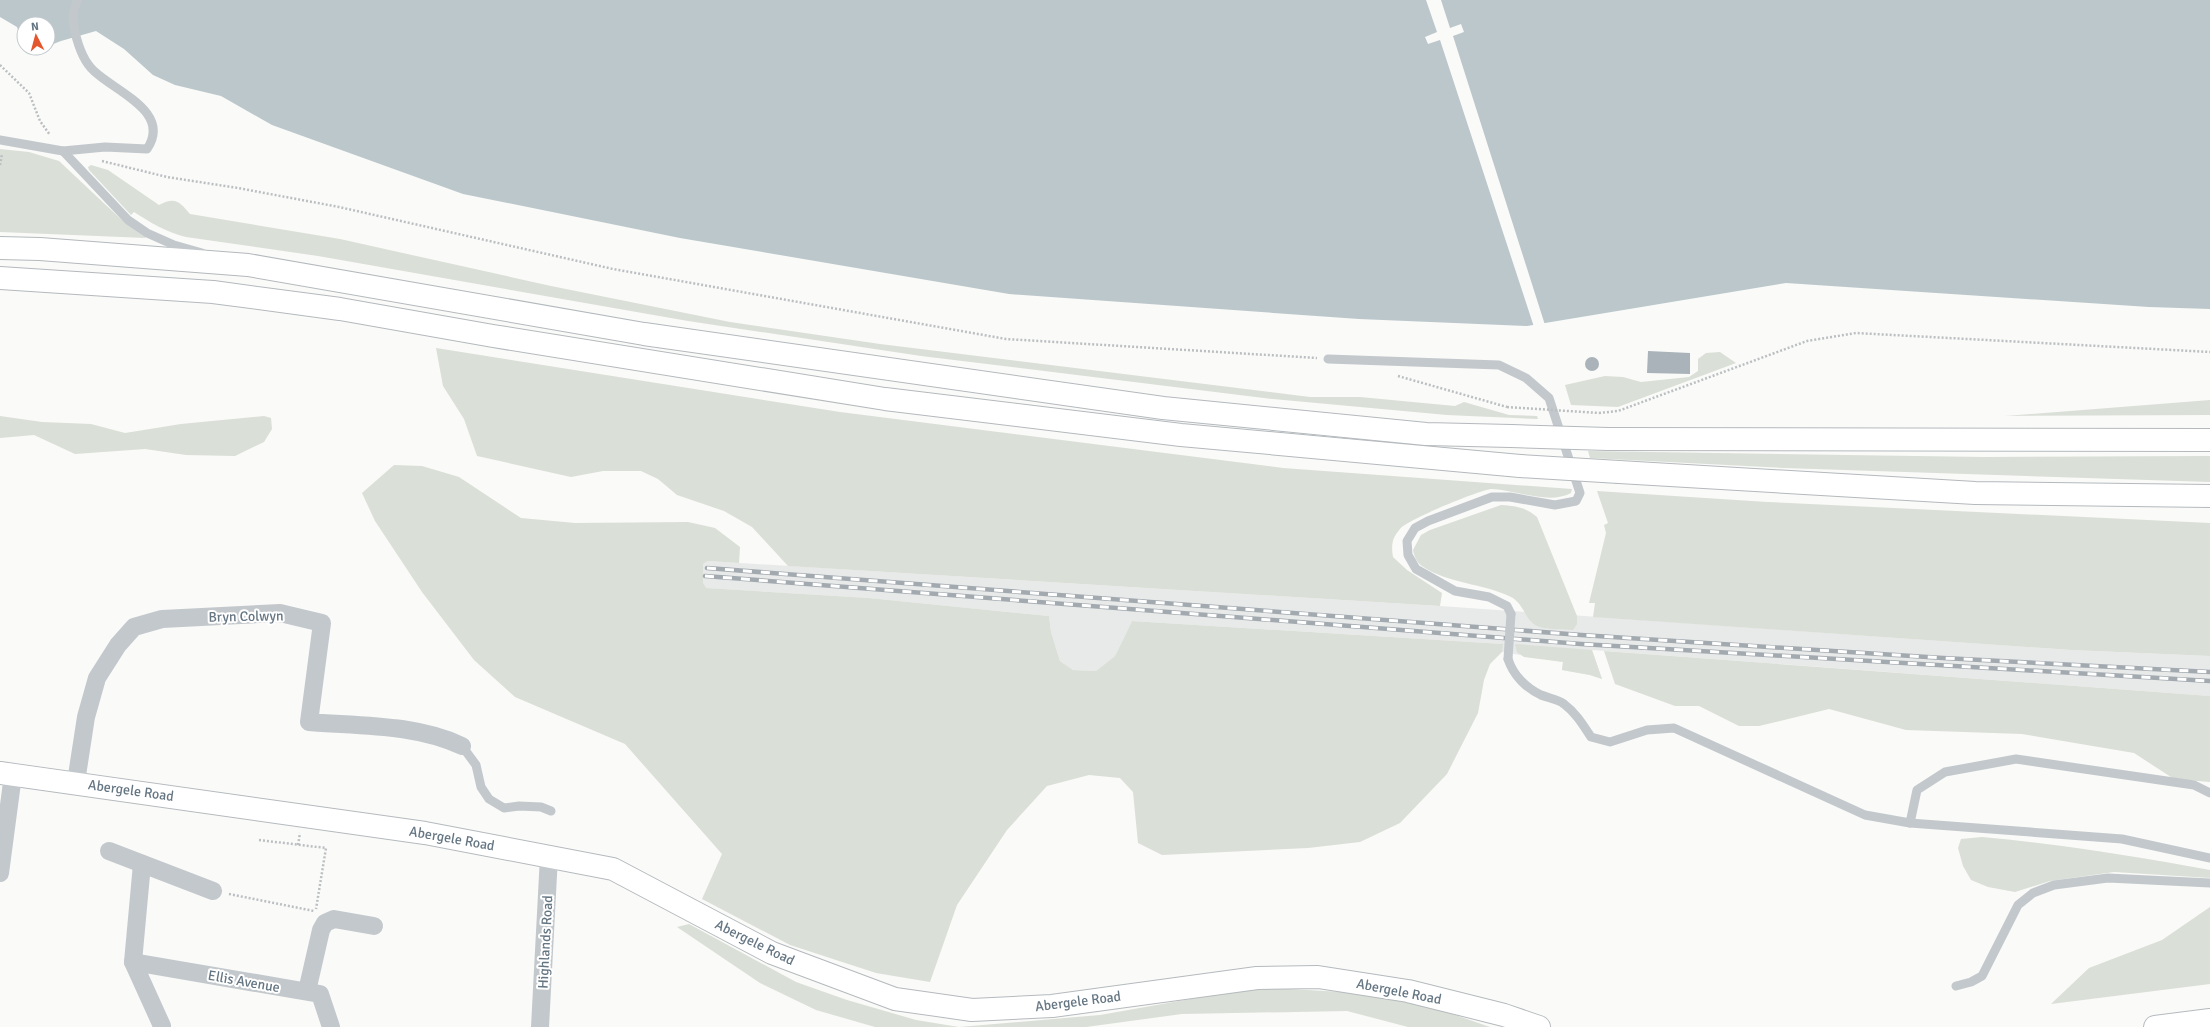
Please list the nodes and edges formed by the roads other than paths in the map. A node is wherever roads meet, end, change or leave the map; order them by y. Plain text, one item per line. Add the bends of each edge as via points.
1 (78, 0) edge
2 (0, 140) edge
3 (63, 151) junction
4 (0, 248) edge
5 (248, 265) junction
6 (0, 278) edge
7 (1328, 359) road end
8 (2210, 440) edge
9 (2210, 496) edge
10 (462, 746) joint
11 (6, 774) edge
12 (76, 782) junction
13 (2210, 793) edge
14 (551, 811) dead end
15 (1910, 823) junction
16 (110, 851) dead end
17 (549, 856) junction
18 (2210, 858) edge
19 (142, 864) junction
20 (0, 873) edge
21 (2210, 883) edge
22 (213, 891) road end
23 (374, 926) dead end
24 (133, 962) junction
25 (1956, 986) dead end
26 (307, 991) junction
27 (2210, 1020) edge
28 (162, 1026) edge
29 (331, 1027) edge
30 (540, 1027) edge
31 (1539, 1027) edge
32 (2155, 1027) edge

1 - 3 lane via 74,7 73,24 78,44 93,70 146,111 154,124 153,139 147,149 105,147
2 - 3 lane
3 - 5 lane via 128,220 147,233 174,245
4 - 5 main road
5 - 8 main road, bridge via 644,334 1163,408 1426,434 1608,440
6 - 9 main road, bridge via 213,292 340,309 501,338 885,399 1181,435 1520,466 1619,472 1975,493
7 - 15 lane, bridge via 1499,365 1526,378 1549,398 1580,493 1576,501 1555,505 1510,497 1492,497 1428,520 1415,528 1407,541 1408,555 1416,569 1455,591 1489,597 1507,606 1511,614 1508,659 1511,668 1520,680 1540,694 1563,703 1580,719 1591,737 1610,742 1647,730 1674,728 1866,815
10 - 12 street, Bryn Colwyn via 442,736 388,728 308,722 322,623 280,613 162,619 134,626 118,645 97,678 86,717
10 - 14 lane via 476,765 481,787 489,799 504,808 519,806
11 - 12 main road, Abergele Road
11 - 20 street
12 - 17 main road, Abergele Road via 425,833
13 - 15 lane via 2194,785 2016,758 1945,772 1917,790
15 - 18 lane via 2122,839
16 - 19 street
17 - 30 street, Highlands Road
17 - 31 main road, Abergele Road via 613,869 772,953 895,999 972,1010 1052,1006 1257,978 1318,977 1408,991 1504,1015
19 - 22 street
19 - 24 street
21 - 25 lane via 2108,878 2054,885 2033,893 2018,905 1982,976
23 - 26 street via 334,919 325,923 321,930
24 - 26 street, Ellis Avenue
24 - 28 street
26 - 29 street, Ellis Avenue via 320,994
27 - 32 main road

